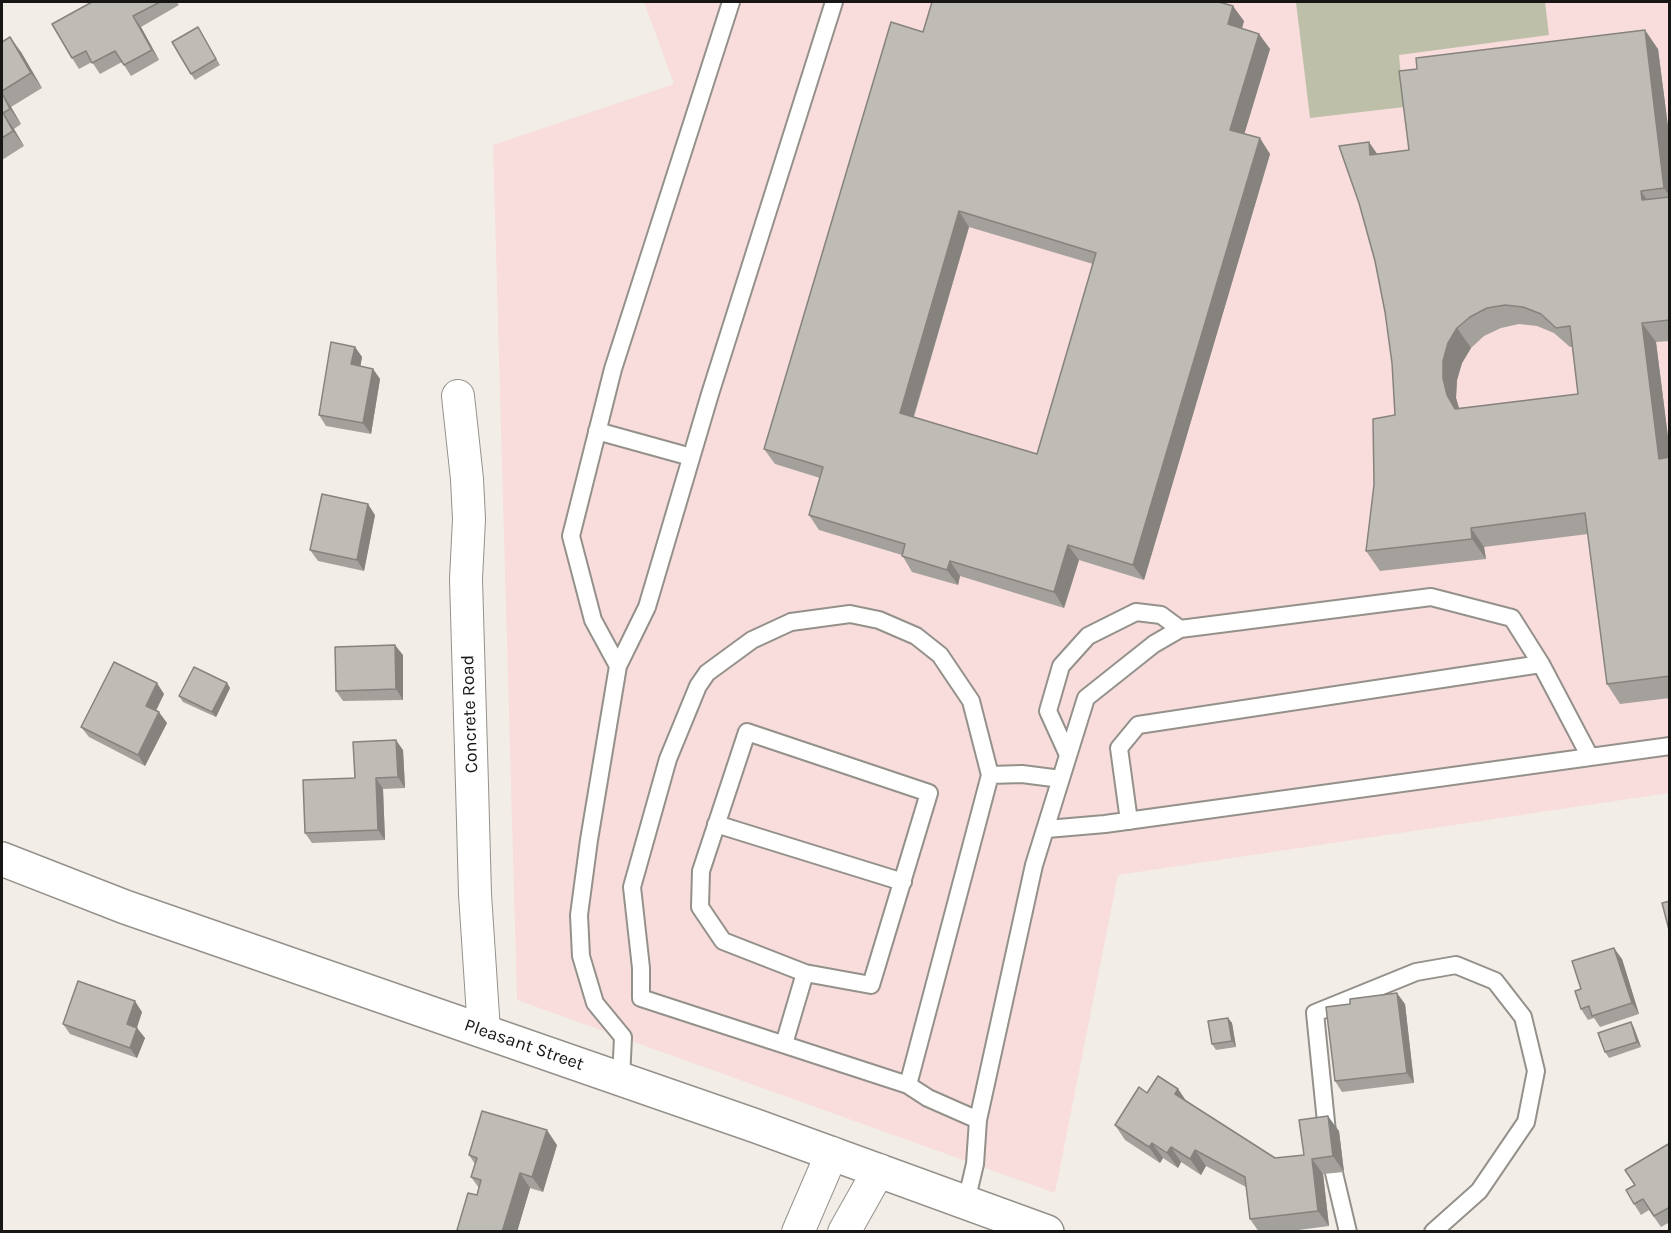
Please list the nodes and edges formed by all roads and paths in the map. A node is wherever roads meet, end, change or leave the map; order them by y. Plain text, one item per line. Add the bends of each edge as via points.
1 (731, 2) edge
2 (834, 2) edge
3 (458, 396) dead end
4 (597, 431) junction
5 (691, 457) junction
6 (1180, 629) junction
7 (1541, 664) junction
8 (618, 666) junction
9 (1670, 746) edge
10 (1068, 755) junction
11 (1590, 757) junction
12 (990, 775) junction
13 (1061, 779) junction
14 (1129, 821) junction
15 (716, 824) junction
16 (1047, 829) junction
17 (2, 859) edge
18 (903, 882) junction
19 (805, 973) junction
20 (484, 1031) junction
21 (784, 1044) junction
22 (621, 1079) junction
23 (908, 1084) junction
24 (978, 1120) junction
25 (1327, 1132) edge
26 (832, 1153) junction
27 (879, 1170) junction
28 (1334, 1173) edge
29 (966, 1202) junction
30 (798, 1232) edge
31 (844, 1232) edge
32 (1047, 1232) edge
33 (1348, 1232) edge
34 (1433, 1232) edge

1 - 4 lane via 613,369
2 - 5 lane
3 - 20 street, Concrete Road via 469,519 466,579 473,828
4 - 5 lane
4 - 8 lane via 571,536 592,620
5 - 8 lane via 647,607
6 - 7 lane via 1431,597 1512,618
6 - 10 lane via 1154,644 1086,698
6 - 10 lane via 1161,615 1136,612 1088,636 1061,666 1048,711
7 - 11 lane
7 - 14 lane via 1138,725 1119,748
8 - 22 lane via 579,915 581,956 596,1003 623,1037
9 - 11 lane
10 - 13 lane
11 - 14 lane
12 - 13 lane
12 - 21 lane via 971,701 940,655 916,636 881,621 850,614 791,622 752,640 707,674 698,686 668,759 632,887 641,998
12 - 23 lane
13 - 16 lane
14 - 16 lane
15 - 18 lane
15 - 18 lane via 747,732 929,793
15 - 19 lane via 701,871 699,907 723,941
16 - 24 lane via 1034,865
17 - 20 main road, Pleasant Street via 125,907
18 - 19 lane via 871,985
19 - 21 lane
20 - 22 main road, Pleasant Street
21 - 23 lane
22 - 26 main road, Pleasant Street
23 - 24 lane via 928,1098
24 - 29 lane via 975,1164
25 - 34 lane via 1315,1013 1416,972 1456,965 1495,981 1522,1017 1536,1071 1526,1122 1479,1191
26 - 27 main road, Pleasant Street
26 - 30 street
27 - 29 main road, Pleasant Street
27 - 31 street
28 - 33 lane
29 - 32 main road, Pleasant Street

